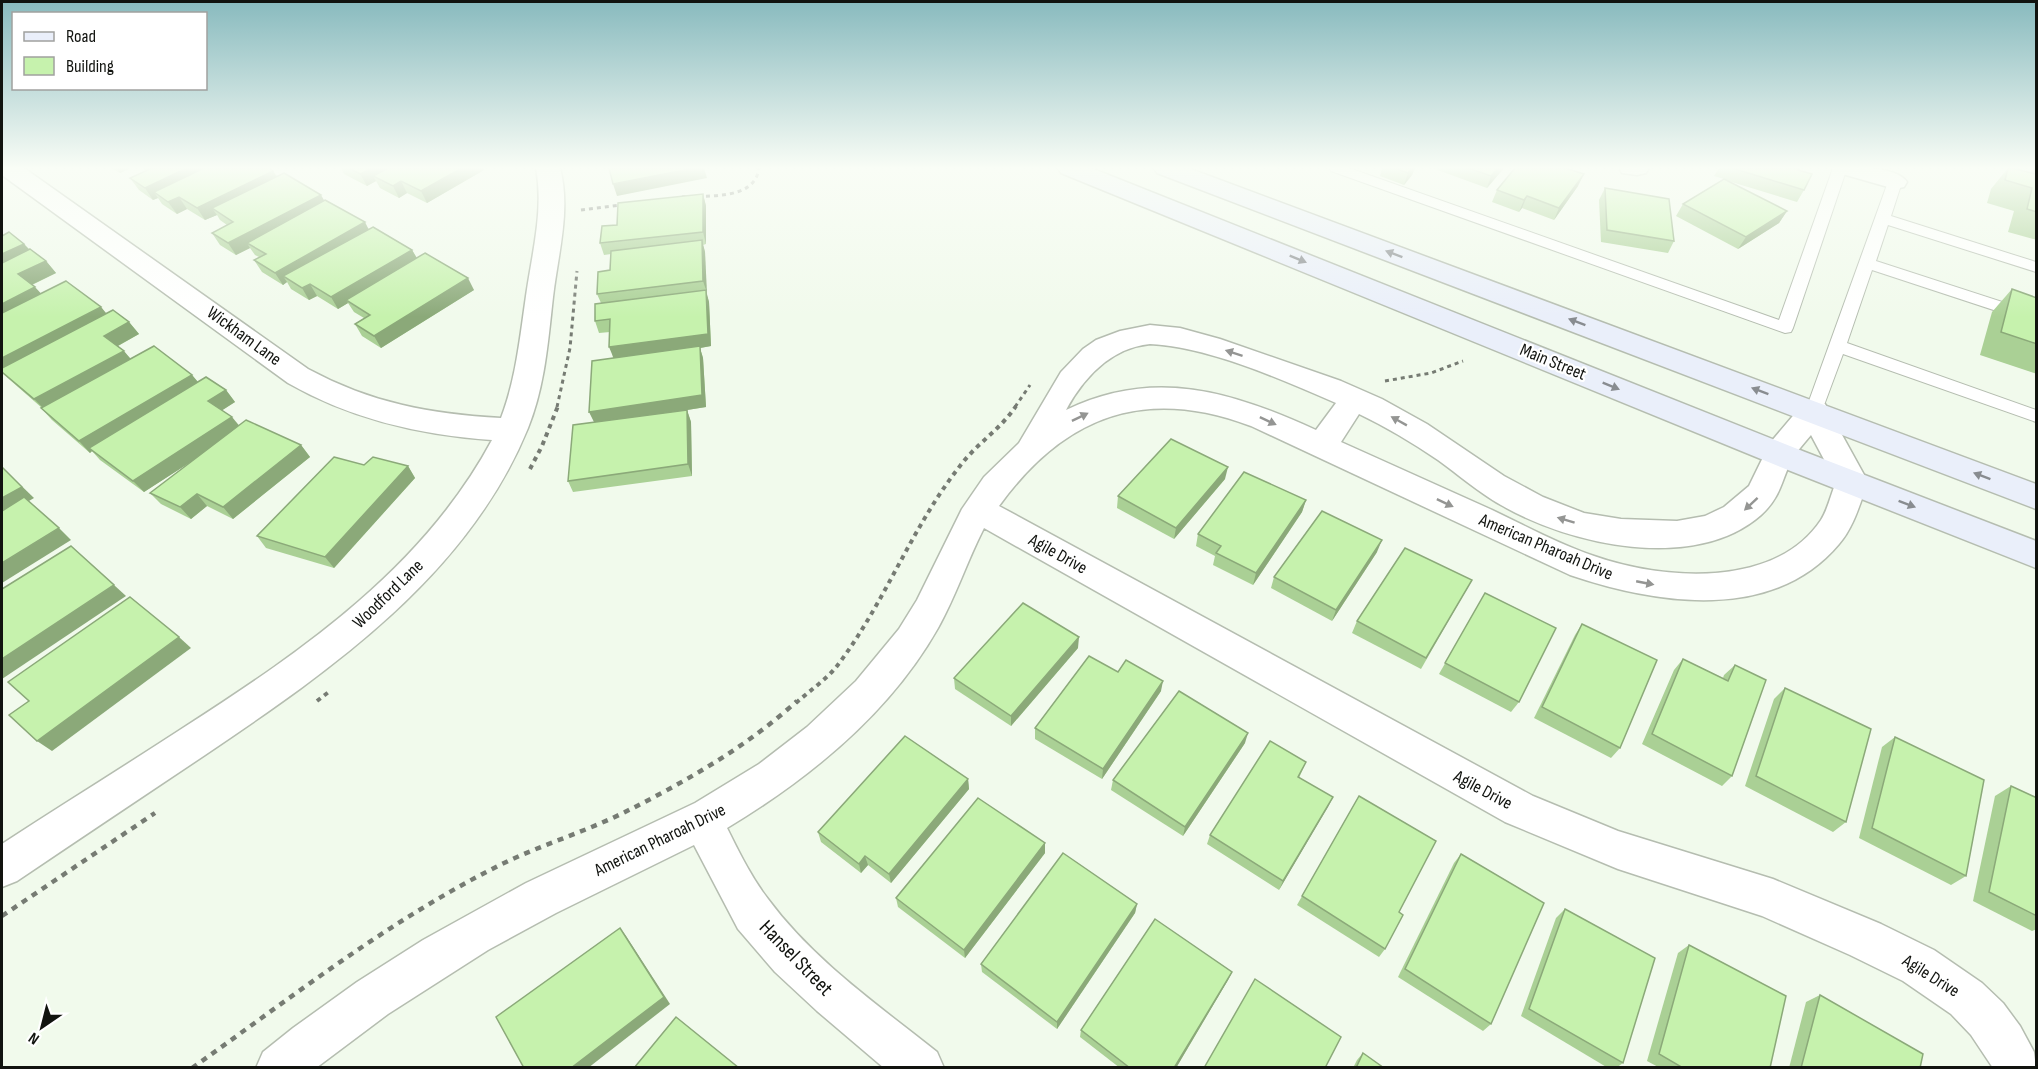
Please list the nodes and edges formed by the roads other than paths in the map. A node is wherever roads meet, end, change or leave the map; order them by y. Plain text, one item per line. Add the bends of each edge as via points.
1 (78, 218) edge
2 (550, 218) edge
3 (1194, 218) edge
4 (1299, 218) edge
5 (1476, 218) edge
6 (1823, 218) edge
7 (1883, 218) joint
8 (1867, 263) junction
9 (2037, 267) edge
10 (2037, 319) edge
11 (1838, 346) junction
12 (1353, 400) junction
13 (1814, 411) junction
14 (2037, 416) edge
15 (512, 430) junction
16 (1322, 446) junction
17 (1031, 449) junction
18 (1779, 453) junction
19 (1852, 482) junction
20 (2037, 497) edge
21 (979, 510) junction
22 (2037, 555) edge
23 (703, 822) junction
24 (2, 867) edge
25 (2008, 1051) edge
26 (279, 1068) edge
27 (921, 1068) edge

1 - 15 street, Wickham Lane via 298,376 332,395 363,408 417,422
2 - 15 street, Woodford Lane via 529,379
3 -> 18 main road, Main Street
13 -> 4 main road
5 - 6 lane via 1785,328
7 - 8 lane
7 - 9 lane
8 - 10 lane
8 - 11 lane
11 - 13 lane
11 - 14 lane
12 - 16 street
12 -> 17 street, American Pharoah Drive via 1289,371 1194,340 1136,336 1105,348 1069,380
18 -> 12 street, American Pharoah Drive via 1761,494 1751,506 1730,519 1684,533 1623,533 1560,519 1523,503 1422,434
13 - 18 street, American Pharoah Drive
13 - 19 street
20 -> 13 main road
15 - 24 street, Woodford Lane via 478,490 444,536 346,634 268,693
17 -> 16 street, American Pharoah Drive via 1072,420 1100,408 1135,399 1174,397 1244,410
16 -> 19 street, American Pharoah Drive via 1582,566 1621,579 1675,587 1750,582 1802,560 1834,526
17 - 21 street, American Pharoah Drive
18 - 19 main road, Main Street
19 -> 22 main road, Main Street
21 - 23 street, American Pharoah Drive via 924,619 871,691 800,757
21 - 25 street, Agile Drive via 1519,810 1634,855 1762,895 1903,957 1964,996
23 - 26 street, American Pharoah Drive via 499,921 397,982
23 - 27 street, Hansel Street via 739,892 767,932 821,987

